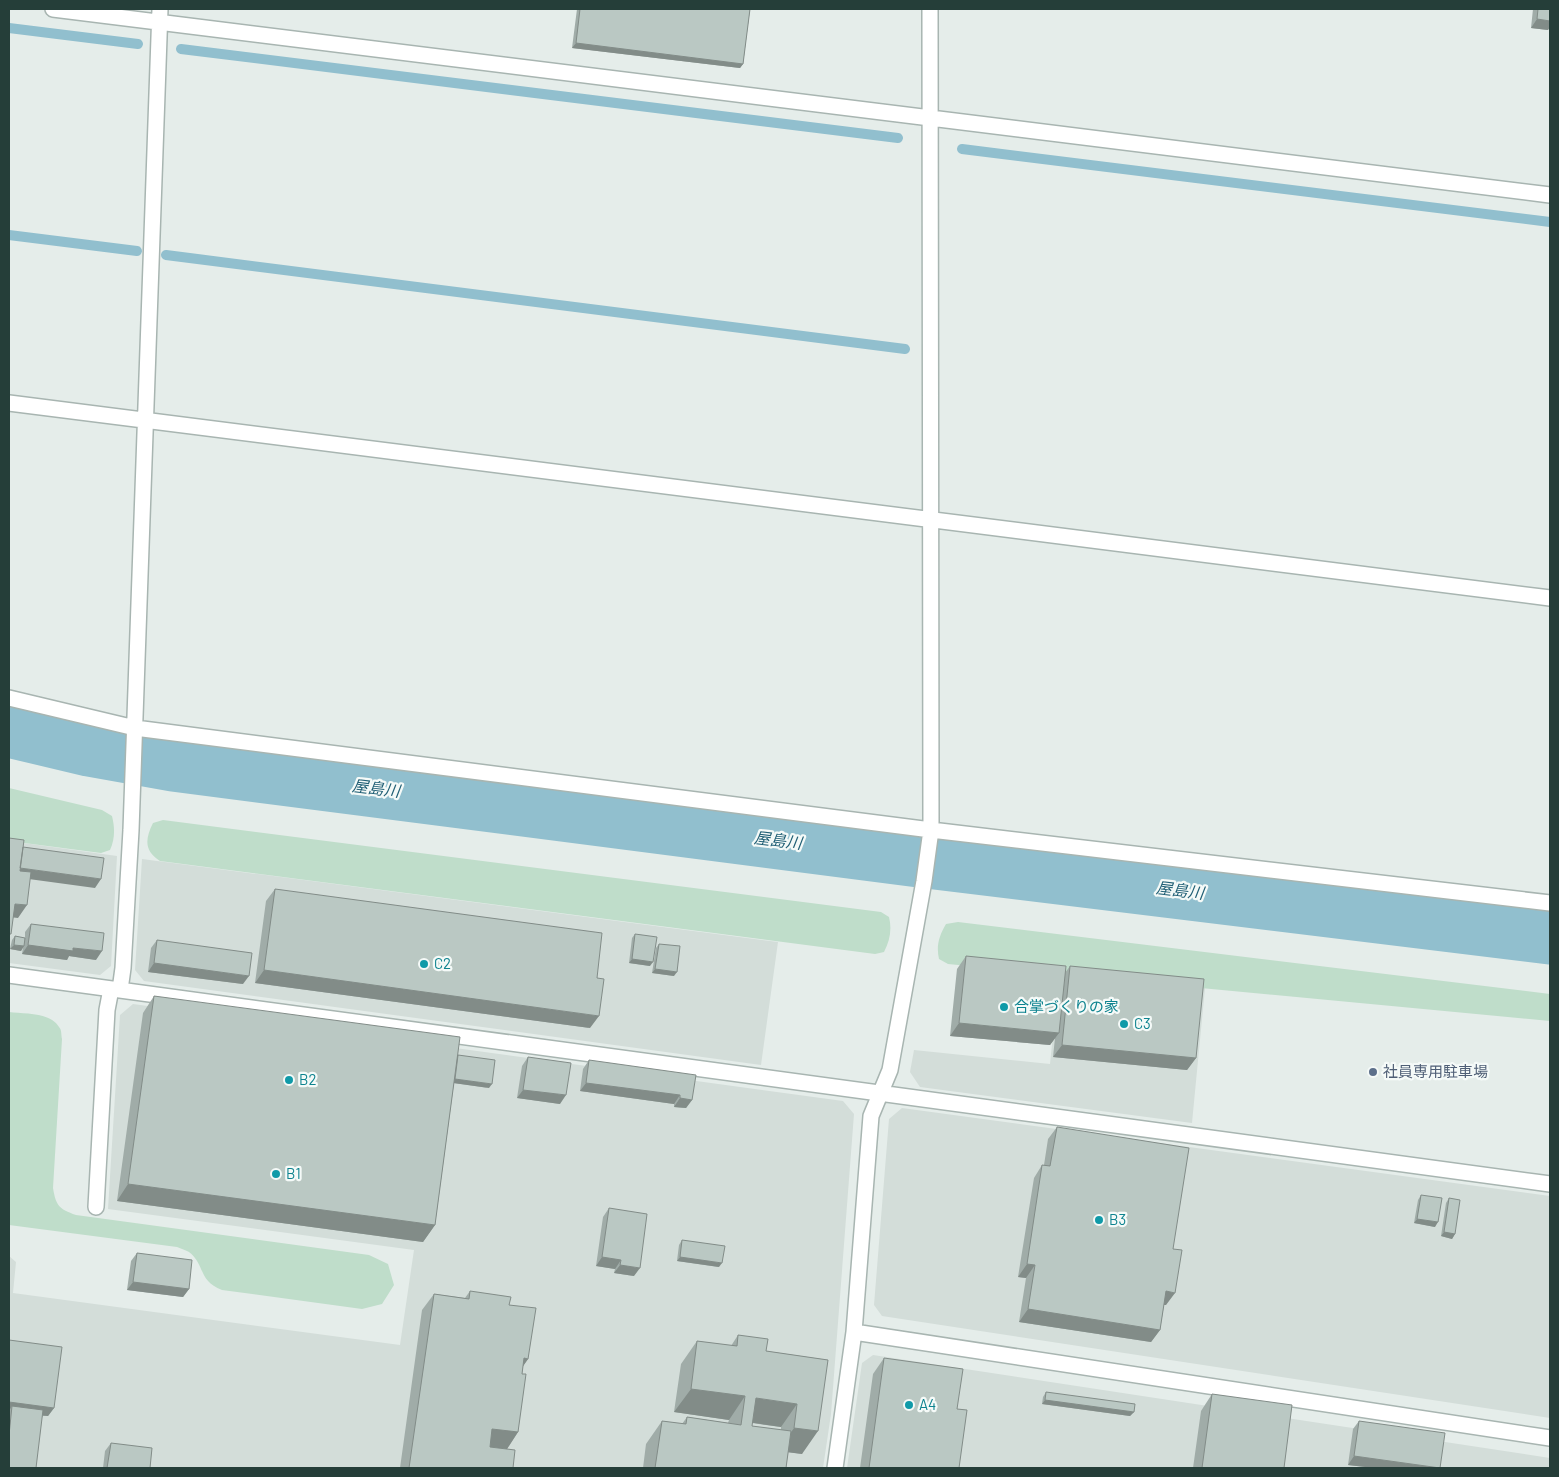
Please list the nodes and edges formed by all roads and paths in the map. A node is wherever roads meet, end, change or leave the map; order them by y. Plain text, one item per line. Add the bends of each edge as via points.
1 (53, 9) edge
2 (930, 9) edge
3 (160, 15) edge
4 (930, 118) junction
5 (1550, 195) edge
6 (9, 403) edge
7 (146, 420) junction
8 (930, 519) junction
9 (1550, 598) edge
10 (9, 698) edge
11 (135, 731) junction
12 (930, 834) junction
13 (1550, 903) edge
14 (9, 975) edge
15 (115, 989) junction
16 (881, 1093) junction
17 (1550, 1184) edge
18 (96, 1207) dead end
19 (854, 1332) junction
20 (1550, 1438) edge
21 (835, 1468) edge

1 - 3 street
2 - 4 street
3 - 4 street
3 - 7 street
4 - 5 street
4 - 8 street
6 - 7 street
7 - 8 street
7 - 11 street
8 - 9 street
8 - 12 street
10 - 11 street
11 - 12 street
11 - 15 street via 123,968
12 - 13 street
12 - 16 street via 890,1070
14 - 15 street
15 - 16 street
15 - 18 street via 107,1010
16 - 17 street
16 - 19 street via 872,1116
19 - 20 street
19 - 21 street

